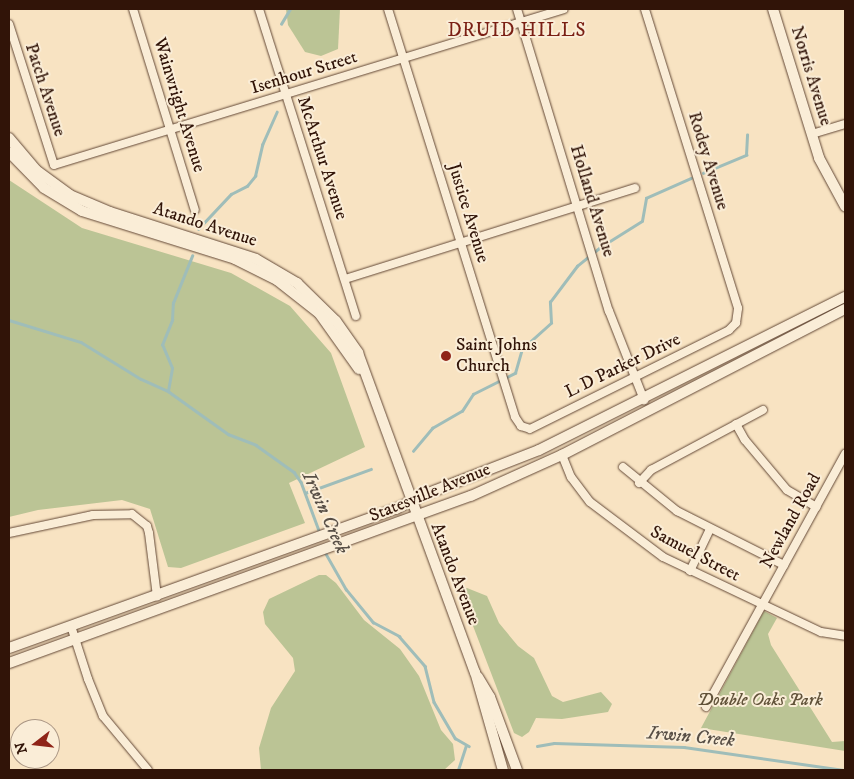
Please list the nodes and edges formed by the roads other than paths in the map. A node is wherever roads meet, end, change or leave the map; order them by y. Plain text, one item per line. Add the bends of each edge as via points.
1 (133, 9) edge
2 (259, 9) edge
3 (388, 9) edge
4 (517, 9) edge
5 (564, 9) edge
6 (645, 9) edge
7 (773, 9) edge
8 (521, 22) junction
9 (9, 24) edge
10 (404, 58) junction
11 (286, 95) junction
12 (845, 124) edge
13 (170, 130) junction
14 (812, 134) junction
15 (9, 138) edge
16 (9, 152) edge
17 (54, 166) joint
18 (635, 188) dead end
19 (578, 206) junction
20 (845, 206) edge
21 (195, 210) dead end
22 (461, 242) junction
23 (344, 279) junction
24 (845, 297) edge
25 (845, 309) edge
26 (356, 316) dead end
27 (736, 323) joint
28 (363, 374) junction
29 (634, 378) junction
30 (644, 400) junction
31 (763, 410) dead end
32 (736, 424) junction
33 (520, 426) joint
34 (845, 454) edge
35 (562, 455) junction
36 (623, 467) dead end
37 (639, 483) junction
38 (411, 502) junction
39 (816, 507) junction
40 (417, 517) junction
41 (710, 528) junction
42 (9, 533) edge
43 (784, 565) junction
44 (690, 571) junction
45 (157, 596) junction
46 (762, 605) junction
47 (71, 626) junction
48 (845, 636) edge
49 (75, 639) junction
50 (9, 648) edge
51 (9, 663) edge
52 (475, 672) junction
53 (706, 707) dead end
54 (148, 770) edge
55 (502, 770) edge
56 (517, 770) edge

1 - 13 street, Wainwright Avenue
2 - 11 street, McArthur Avenue
3 - 10 street, Justice Avenue
4 - 8 street, Holland Avenue
5 - 8 street, Isenhour Street
6 - 27 street, Rodey Avenue via 738,308
7 - 14 main road, Norris Avenue
8 - 10 street, Isenhour Street
8 - 19 street, Holland Avenue
9 - 17 street, Patch Avenue
10 - 11 street, Isenhour Street
10 - 22 street, Justice Avenue
11 - 13 street, Isenhour Street
11 - 23 street, McArthur Avenue
12 - 14 street
13 - 17 street, Isenhour Street
13 - 21 street, Wainwright Avenue
14 - 20 main road, Norris Avenue via 825,172
15 - 28 main road, Atando Avenue via 36,170 78,200 238,251 290,278 336,321 358,353
16 - 28 main road, Atando Avenue via 44,188 82,211 235,259 278,280 325,320
18 - 19 street
19 - 22 street
19 - 29 street, Holland Avenue via 609,311
22 - 23 street
22 - 33 street, Justice Avenue
23 - 26 street, McArthur Avenue
24 - 30 main road, Statesville Avenue
25 - 35 main road, Statesville Avenue
27 - 29 street, L D Parker Drive via 729,330
28 - 38 main road, Atando Avenue
29 - 30 street, Holland Avenue
29 - 33 street, L D Parker Drive via 537,426
30 - 38 main road, Statesville Avenue via 539,450
31 - 32 street
32 - 37 street via 651,470
32 - 39 street via 745,440 787,490
34 - 39 street, Newland Road
35 - 40 main road, Statesville Avenue
35 - 44 street, Samuel Street via 571,477 602,513 656,552
36 - 37 street
37 - 41 street via 677,511
38 - 40 main road, Atando Avenue
38 - 45 main road, Statesville Avenue
39 - 43 street, Newland Road
40 - 49 main road, Statesville Avenue
40 - 52 main road, Atando Avenue
41 - 43 street
41 - 44 street
42 - 45 street via 93,515 132,514 147,526
43 - 46 street, Newland Road
44 - 46 street, Samuel Street
45 - 47 main road, Statesville Avenue
46 - 48 street, Samuel Street via 826,634
46 - 53 street, Newland Road
47 - 49 street
47 - 50 main road, Statesville Avenue
49 - 51 main road, Statesville Avenue
49 - 54 street via 104,716
52 - 55 main road, Atando Avenue
52 - 56 main road, Atando Avenue via 490,696

